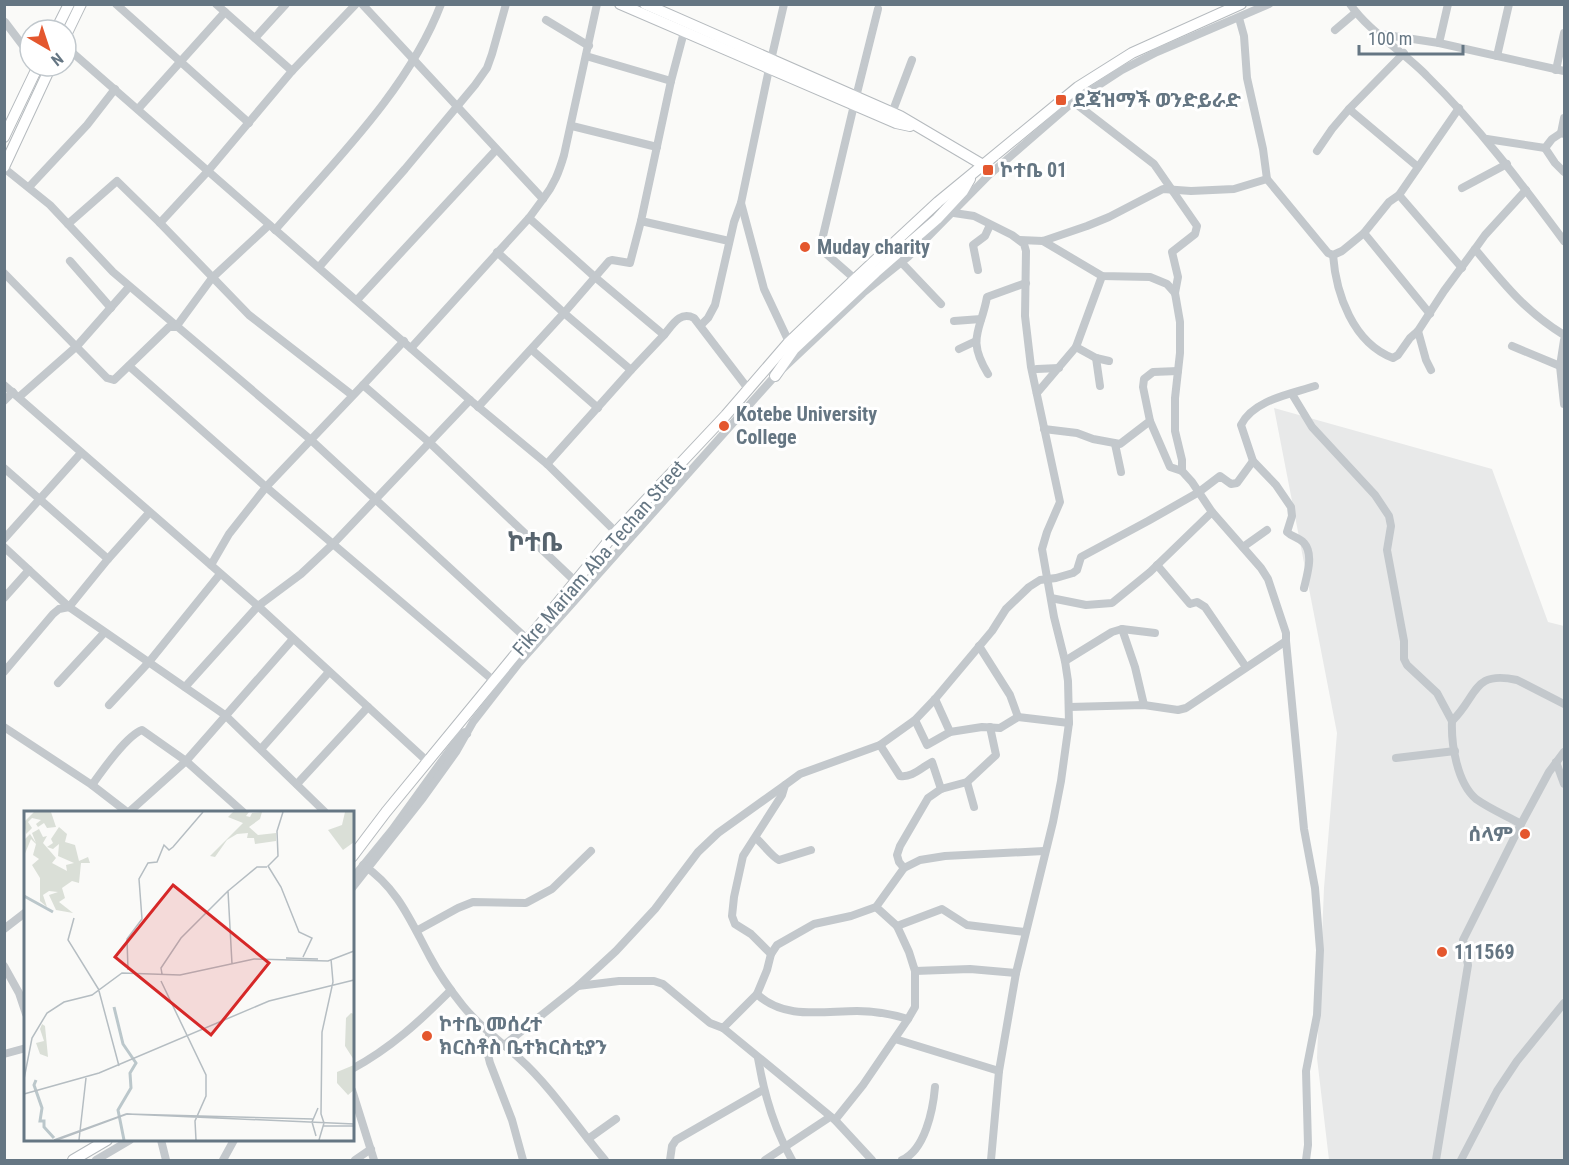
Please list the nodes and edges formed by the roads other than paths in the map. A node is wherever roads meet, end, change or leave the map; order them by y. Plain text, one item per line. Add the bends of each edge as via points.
1 (69, 4) edge
2 (81, 4) edge
3 (116, 4) edge
4 (216, 4) edge
5 (286, 4) edge
6 (356, 4) edge
7 (362, 4) edge
8 (441, 4) edge
9 (506, 4) edge
10 (597, 4) edge
11 (784, 4) edge
12 (1241, 4) edge
13 (1269, 4) edge
14 (1350, 4) edge
15 (1448, 4) edge
16 (1509, 4) edge
17 (623, 5) edge
18 (650, 5) edge
19 (878, 9) dead end
20 (225, 12) junction
21 (1355, 13) junction
22 (62, 18) edge
23 (74, 18) edge
24 (1239, 18) junction
25 (546, 20) dead end
26 (5, 22) edge
27 (1335, 30) dead end
28 (684, 32) junction
29 (1564, 33) edge
30 (1379, 34) junction
31 (255, 38) junction
32 (18, 39) edge
33 (1439, 43) junction
34 (589, 46) junction
35 (1404, 53) junction
36 (586, 56) junction
37 (1497, 56) junction
38 (78, 57) edge
39 (912, 60) dead end
40 (413, 61) junction
41 (181, 62) junction
42 (770, 65) junction
43 (1560, 70) edge
44 (292, 71) junction
45 (32, 78) edge
46 (45, 78) edge
47 (671, 81) junction
48 (115, 89) junction
49 (1069, 99) junction
50 (855, 101) junction
51 (457, 105) junction
52 (1459, 108) junction
53 (138, 109) junction
54 (1349, 109) junction
55 (892, 113) junction
56 (1564, 118) edge
57 (249, 123) junction
58 (572, 126) junction
59 (916, 127) junction
60 (6, 132) edge
61 (1563, 134) edge
62 (1487, 139) junction
63 (657, 147) junction
64 (1545, 148) junction
65 (496, 150) junction
66 (1317, 151) dead end
67 (1507, 164) junction
68 (4, 167) edge
69 (1419, 168) junction
70 (979, 169) junction
71 (208, 171) junction
72 (1564, 172) edge
73 (1266, 179) junction
74 (29, 187) junction
75 (1172, 188) junction
76 (1462, 188) dead end
77 (1526, 190) junction
78 (1399, 195) junction
79 (543, 199) junction
80 (966, 200) junction
81 (741, 203) junction
82 (954, 213) junction
83 (974, 216) junction
84 (529, 218) junction
85 (641, 221) junction
86 (160, 223) junction
87 (68, 224) junction
88 (990, 225) junction
89 (272, 228) junction
90 (1364, 233) junction
91 (1020, 240) junction
92 (729, 241) junction
93 (1043, 241) junction
94 (1564, 241) edge
95 (1475, 249) junction
96 (497, 252) junction
97 (1333, 255) junction
98 (70, 261) dead end
99 (901, 262) junction
100 (319, 267) junction
101 (1461, 268) junction
102 (978, 270) dead end
103 (4, 273) edge
104 (1102, 276) junction
105 (212, 278) junction
106 (596, 278) junction
107 (855, 279) junction
108 (1026, 283) junction
109 (129, 286) junction
110 (1175, 293) junction
111 (357, 300) junction
112 (941, 304) dead end
113 (111, 308) junction
114 (564, 313) junction
115 (1430, 314) junction
116 (981, 319) junction
117 (954, 321) dead end
118 (701, 325) junction
119 (176, 327) junction
120 (1418, 331) junction
121 (664, 335) junction
122 (1564, 335) edge
123 (1564, 340) edge
124 (404, 341) junction
125 (975, 341) junction
126 (789, 342) junction
127 (77, 346) junction
128 (1076, 346) junction
129 (1512, 346) dead end
130 (411, 348) junction
131 (959, 349) dead end
132 (532, 350) junction
133 (1096, 358) junction
134 (1109, 361) dead end
135 (129, 366) junction
136 (1560, 366) junction
137 (1059, 368) junction
138 (1037, 369) dead end
139 (632, 370) junction
140 (1431, 370) dead end
141 (1178, 371) junction
142 (988, 374) dead end
143 (775, 376) junction
144 (4, 385) edge
145 (363, 385) junction
146 (1100, 386) dead end
147 (1315, 386) dead end
148 (749, 390) junction
149 (1037, 393) junction
150 (16, 394) junction
151 (1292, 394) junction
152 (352, 395) junction
153 (470, 400) junction
154 (4, 401) edge
155 (1564, 404) edge
156 (478, 407) junction
157 (598, 408) junction
158 (1150, 421) junction
159 (1044, 429) junction
160 (311, 440) junction
161 (430, 443) junction
162 (1115, 444) junction
163 (81, 453) junction
164 (1253, 461) junction
165 (547, 464) junction
166 (5, 470) edge
167 (1182, 471) junction
168 (1121, 472) dead end
169 (266, 487) junction
170 (1199, 492) junction
171 (41, 499) junction
172 (377, 499) junction
173 (1212, 512) junction
174 (149, 513) junction
175 (1268, 530) dead end
176 (616, 532) junction
177 (4, 539) edge
178 (333, 544) junction
179 (4, 547) edge
180 (1243, 547) junction
181 (108, 559) junction
182 (210, 565) junction
183 (1157, 565) junction
184 (29, 570) junction
185 (220, 574) junction
186 (1046, 580) junction
187 (576, 582) junction
188 (1304, 588) dead end
189 (4, 598) edge
190 (1051, 598) junction
191 (258, 606) junction
192 (69, 607) junction
193 (1122, 629) junction
194 (104, 633) junction
195 (1155, 633) dead end
196 (293, 639) junction
197 (527, 639) junction
198 (1286, 641) junction
199 (980, 646) junction
200 (1065, 661) junction
201 (149, 662) junction
202 (1246, 668) junction
203 (4, 672) edge
204 (329, 672) junction
205 (494, 681) junction
206 (58, 683) dead end
207 (185, 687) junction
208 (935, 699) junction
209 (1564, 704) edge
210 (109, 705) dead end
211 (1144, 705) junction
212 (368, 707) junction
213 (1069, 707) junction
214 (225, 716) junction
215 (464, 716) junction
216 (1018, 717) junction
217 (915, 720) junction
218 (1452, 721) junction
219 (1069, 723) junction
220 (4, 727) edge
221 (990, 727) junction
222 (950, 732) junction
223 (464, 734) junction
224 (880, 745) junction
225 (927, 745) junction
226 (261, 749) junction
227 (1455, 751) junction
228 (1564, 752) edge
229 (1396, 758) dead end
230 (186, 761) junction
231 (428, 762) junction
232 (932, 762) junction
233 (1556, 762) junction
234 (967, 782) junction
235 (297, 784) junction
236 (1564, 784) edge
237 (92, 785) junction
238 (785, 785) junction
239 (941, 789) junction
240 (974, 807) dead end
241 (125, 811) edge
242 (130, 811) edge
243 (241, 811) edge
244 (323, 811) edge
245 (1521, 824) junction
246 (756, 838) junction
247 (355, 849) edge
248 (811, 850) dead end
249 (591, 851) dead end
250 (1044, 851) junction
251 (366, 867) junction
252 (904, 868) junction
253 (354, 877) edge
254 (354, 885) edge
255 (876, 907) junction
256 (24, 914) edge
257 (897, 926) junction
258 (4, 929) edge
259 (418, 930) junction
260 (1025, 932) junction
261 (771, 954) junction
262 (4, 966) edge
263 (915, 971) junction
264 (1016, 973) junction
265 (578, 986) junction
266 (451, 990) junction
267 (757, 994) junction
268 (1564, 1003) edge
269 (24, 1008) edge
270 (908, 1018) junction
271 (723, 1028) junction
272 (489, 1035) junction
273 (895, 1038) junction
274 (503, 1046) junction
275 (24, 1049) edge
276 (4, 1054) edge
277 (758, 1058) junction
278 (354, 1068) edge
279 (999, 1071) junction
280 (935, 1087) dead end
281 (763, 1090) junction
282 (354, 1096) edge
283 (833, 1118) junction
284 (615, 1119) dead end
285 (588, 1139) junction
286 (100, 1141) edge
287 (128, 1141) edge
288 (161, 1141) edge
289 (233, 1141) edge
290 (785, 1148) junction
291 (371, 1149) junction
292 (98, 1160) edge
293 (904, 1160) edge
294 (73, 1161) edge
295 (166, 1161) edge
296 (223, 1161) edge
297 (355, 1161) edge
298 (374, 1161) edge
299 (523, 1161) edge
300 (605, 1161) edge
301 (670, 1161) edge
302 (765, 1161) edge
303 (792, 1161) edge
304 (872, 1161) edge
305 (991, 1161) edge
306 (1306, 1161) edge
307 (1436, 1161) edge
308 (1461, 1161) edge

1 - 22 main road
2 - 23 main road
3 - 41 street
4 - 20 street
5 - 31 street
6 - 44 street
7 - 40 street
8 - 40 street
9 - 51 street via 487,68
10 - 34 street
11 - 42 street
12 - 49 main road, Fikre Mariam Aba Techan Street via 1132,53
13 - 24 street
14 - 21 street
15 - 33 street
16 - 37 street
17 - 28 main road
18 - 42 main road
19 - 50 street
20 - 31 street
20 - 41 street
21 - 27 street
21 - 30 street
24 - 49 street via 1157,52
24 - 73 street
25 - 34 street
26 - 32 street
28 - 42 main road
28 - 47 street
29 - 43 street
30 - 33 street
30 - 35 street
31 - 44 street
33 - 37 street
34 - 36 street
35 - 52 street
35 - 54 street
36 - 47 street
36 - 58 street
37 - 43 street
38 - 48 street
39 - 55 street
40 - 51 street
40 - 89 street via 390,95
41 - 53 street
41 - 57 street
42 - 50 main road
42 - 81 street
44 - 57 street
45 - 60 main road
46 - 68 main road
47 - 63 street
48 - 53 street
48 - 74 street
49 - 70 main road, Fikre Mariam Aba Techan Street
49 - 75 street via 1145,155
49 - 80 street
50 - 55 main road
50 - 59 main road via 896,123
50 - 107 street via 822,240 823,250
51 - 65 street
51 - 100 street
52 - 62 street
52 - 69 street
53 - 71 street
54 - 66 street
54 - 69 street
55 - 59 main road
56 - 61 street
57 - 71 street
58 - 63 street
58 - 79 street via 558,176
59 - 70 main road
61 - 64 street
62 - 64 street
62 - 67 street
63 - 85 street
64 - 72 street
65 - 79 street
65 - 111 street
67 - 76 street
67 - 77 street
68 - 74 street
69 - 78 street
70 - 107 main road, Fikre Mariam Aba Techan Street
70 - 143 main road via 937,219 794,349
71 - 86 street
71 - 89 street
73 - 75 street via 1229,189
73 - 97 street
74 - 87 street
75 - 93 street
75 - 110 street via 1198,230 1172,252 1178,277
77 - 94 street
77 - 95 street
78 - 90 street
78 - 101 street
79 - 84 street
80 - 82 street
80 - 83 street
81 - 92 street
81 - 126 street via 764,289
82 - 83 street
82 - 99 street
83 - 88 street
84 - 96 street
84 - 106 street
85 - 92 street
85 - 106 street via 630,263 612,260
86 - 87 street via 117,181
86 - 105 street
87 - 109 street
88 - 91 street
88 - 102 street via 985,236 973,245
89 - 100 street
89 - 105 street
90 - 97 street
90 - 115 street
91 - 93 street
91 - 108 street via 1026,251
92 - 118 street via 713,312
93 - 104 street
95 - 101 street
95 - 122 street via 1519,301
96 - 114 street
96 - 130 street
97 - 120 street via 1353,323 1376,350 1393,358
98 - 113 street
99 - 112 street
99 - 143 street
100 - 111 street
101 - 115 street
103 - 127 street
104 - 110 street via 1150,277 1167,284
104 - 128 street
105 - 119 street
105 - 152 street via 249,315
106 - 114 street
106 - 121 street
107 - 126 main road, Fikre Mariam Aba Techan Street
108 - 116 street via 987,297
108 - 149 street via 1027,334
109 - 113 street
109 - 119 street
110 - 141 street via 1180,322
111 - 124 street
113 - 127 street
114 - 132 street
114 - 139 street
115 - 120 street
116 - 117 street
116 - 125 street
118 - 121 street via 688,315 682,316
118 - 148 street
119 - 135 street via 169,327
119 - 160 street
120 - 140 street
121 - 139 street
123 - 136 street
124 - 130 street
124 - 145 street
125 - 131 street
125 - 142 street
126 - 148 main road, Fikre Mariam Aba Techan Street
127 - 135 street via 110,380
127 - 150 street
128 - 133 street
128 - 137 street
129 - 136 street
130 - 153 street
132 - 156 street
132 - 157 street
133 - 134 street
133 - 146 street
135 - 169 street
136 - 155 street
137 - 138 street
137 - 149 street
139 - 157 street
141 - 158 street via 1153,372 1144,379
141 - 167 street via 1175,424
143 - 223 street via 552,624
144 - 150 street
145 - 152 street
145 - 161 street
147 - 151 street
148 - 176 main road, Fikre Mariam Aba Techan Street
149 - 159 street
150 - 154 street
150 - 163 street
151 - 164 street via 1264,403 1244,419 1242,431
151 - 218 street via 1312,427 1375,495 1389,516 1388,550 1404,659 1437,693
152 - 160 street
153 - 156 street
153 - 161 street
156 - 165 street
157 - 165 street
158 - 162 street
158 - 167 street via 1170,467
159 - 162 street
159 - 186 street via 1060,502 1042,549
160 - 169 street
160 - 172 street
161 - 172 street
161 - 187 street
162 - 168 street
163 - 171 street
163 - 174 street
164 - 170 street via 1234,484 1220,476
164 - 188 street via 1291,507 1287,531 1304,543 1309,552
165 - 176 street
166 - 171 street
167 - 170 street
169 - 178 street
169 - 182 street
170 - 173 street
170 - 186 street via 1081,557 1072,573
171 - 177 street
171 - 181 street
172 - 178 street
172 - 197 street
173 - 180 street
173 - 183 street
174 - 181 street
174 - 182 street
175 - 180 street
176 - 187 main road, Fikre Mariam Aba Techan Street
178 - 191 street
178 - 205 street
179 - 184 street
180 - 198 street via 1268,579
181 - 192 street
182 - 185 street
183 - 190 street via 1107,605
183 - 202 street via 1190,604 1197,602 1205,608
184 - 189 street
184 - 192 street
185 - 191 street
185 - 201 street
186 - 190 street
186 - 199 street via 1034,583 1006,609
187 - 197 main road, Fikre Mariam Aba Techan Street
190 - 200 street
191 - 196 street
191 - 207 street
192 - 194 street
192 - 203 street via 53,614
193 - 195 street
193 - 200 street
193 - 211 street
194 - 201 street
194 - 206 street
196 - 204 street
196 - 214 street
197 - 205 main road, Fikre Mariam Aba Techan Street
198 - 202 street
198 - 306 street via 1320,950 1317,1015 1306,1071
199 - 208 street
199 - 216 street via 1010,695
200 - 213 street
201 - 207 street
201 - 210 street
202 - 211 street via 1185,708
204 - 212 street
204 - 226 street
205 - 215 main road, Fikre Mariam Aba Techan Street
207 - 214 street
208 - 217 street
208 - 222 street
209 - 218 street via 1517,680 1490,679 1482,681
211 - 213 street
212 - 231 street
212 - 235 street
213 - 219 street
214 - 226 street
214 - 230 street
215 - 223 main road
215 - 231 main road, Fikre Mariam Aba Techan Street
216 - 219 street
216 - 221 street via 1000,728
217 - 224 street
217 - 225 street
218 - 227 street
219 - 250 street via 1061,781
220 - 237 street
221 - 222 street
221 - 234 street via 996,755
222 - 225 street
223 - 251 street
224 - 232 street via 900,776 913,774
224 - 238 street via 800,774
225 - 232 street
226 - 235 street
227 - 229 street
227 - 245 street via 1466,787 1475,798
228 - 233 street
230 - 237 street via 142,730 108,761
230 - 242 street
230 - 243 street
231 - 247 main road, Fikre Mariam Aba Techan Street
232 - 239 street
233 - 236 street
233 - 245 street
234 - 239 street
234 - 240 street
235 - 244 street
237 - 241 street
238 - 246 street
238 - 265 street via 698,852 655,909
239 - 252 street via 928,798 900,846 897,855
245 - 307 street via 1463,940 1468,965
246 - 248 street via 779,860
246 - 261 street via 743,856 732,916 735,924
249 - 259 street via 552,889 532,900 521,904 473,902
250 - 252 street via 945,856 920,860
250 - 260 street
251 - 253 street
251 - 254 street
251 - 259 street via 398,897
252 - 255 street
255 - 257 street
255 - 261 street via 814,924 777,945
256 - 258 street
257 - 260 street via 942,909 967,925
257 - 263 street
259 - 266 street
260 - 264 street
261 - 267 street
262 - 269 street
263 - 264 street via 970,969
263 - 270 street via 915,1007
264 - 279 street
265 - 271 street via 654,981 710,1023
265 - 274 street
266 - 272 street
266 - 278 street via 409,1031
267 - 270 street via 777,1007 805,1013 857,1011
267 - 271 street
268 - 308 street via 1497,1090
270 - 273 street
271 - 277 street
272 - 274 street
272 - 299 street via 490,1063
273 - 279 street
273 - 283 street
274 - 285 street via 538,1078
275 - 276 street
277 - 281 street
277 - 283 street
279 - 305 street
280 - 293 street via 926,1129
281 - 290 street
281 - 301 street via 676,1140
282 - 291 street
283 - 290 street
283 - 304 street
284 - 285 street
285 - 300 street
286 - 294 main road
287 - 292 street
288 - 295 street
289 - 296 street
290 - 302 street
290 - 303 street
291 - 297 street
291 - 298 street

